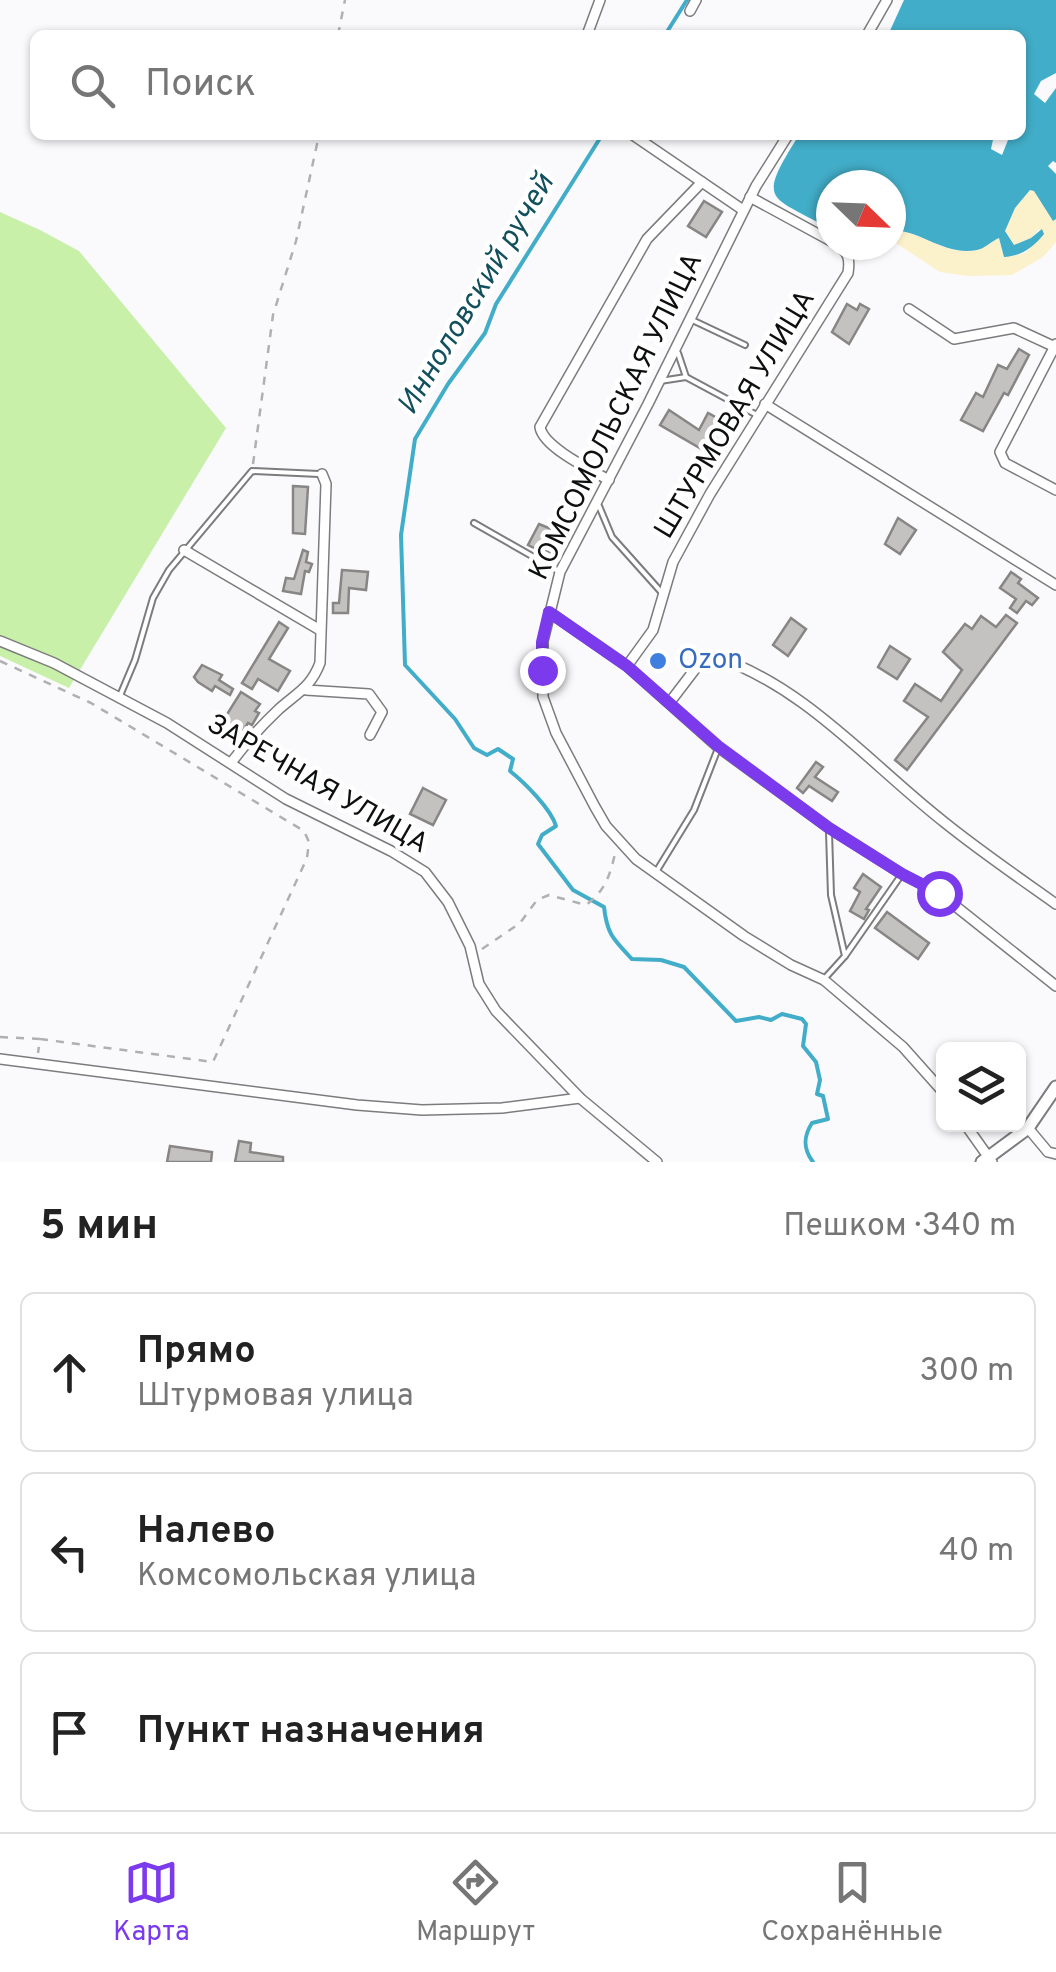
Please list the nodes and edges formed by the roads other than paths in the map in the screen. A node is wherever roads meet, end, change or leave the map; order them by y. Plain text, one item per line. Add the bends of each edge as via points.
1 (600, 0) edge
2 (696, 0) edge
3 (886, 0) edge
4 (690, 10) dead end
5 (589, 30) edge
6 (870, 30) edge
7 (640, 140) edge
8 (785, 140) edge
9 (702, 182) junction
10 (750, 197) junction
11 (744, 210) junction
12 (816, 233) edge
13 (850, 260) edge
14 (909, 309) dead end
15 (690, 319) junction
16 (745, 344) dead end
17 (1055, 345) edge
18 (676, 348) junction
19 (686, 376) junction
20 (660, 381) junction
21 (765, 404) junction
22 (757, 415) junction
23 (322, 474) joint
24 (609, 480) junction
25 (1056, 490) edge
26 (598, 501) junction
27 (474, 523) dead end
28 (184, 550) junction
29 (560, 572) junction
30 (1056, 585) edge
31 (662, 594) junction
32 (549, 612) junction
33 (320, 630) junction
34 (0, 641) edge
35 (627, 666) junction
36 (306, 690) junction
37 (119, 698) junction
38 (670, 702) junction
39 (370, 734) dead end
40 (718, 746) junction
41 (232, 762) junction
42 (829, 828) junction
43 (656, 873) junction
44 (902, 874) junction
45 (1056, 904) edge
46 (846, 956) junction
47 (824, 980) junction
48 (1056, 986) edge
49 (0, 1058) edge
50 (936, 1084) edge
51 (1056, 1087) edge
52 (580, 1098) junction
53 (1028, 1128) junction
54 (970, 1132) edge
55 (1049, 1156) edge
56 (987, 1160) edge
57 (657, 1162) edge

1 - 5 street
2 - 4 street
3 - 6 street
7 - 9 street
8 - 10 street, КОМСОМОЛЬСКАЯ УЛИЦА
9 - 11 street
9 - 24 street via 648,239 540,427 544,438
10 - 11 street, КОМСОМОЛЬСКАЯ УЛИЦА
10 - 12 street, ШТУРМОВАЯ УЛИЦА
11 - 15 street, КОМСОМОЛЬСКАЯ УЛИЦА
13 - 21 street, ШТУРМОВАЯ УЛИЦА
14 - 17 street via 954,339 1014,328
15 - 16 lane
15 - 18 street, КОМСОМОЛЬСКАЯ УЛИЦА
17 - 25 street via 1000,452 1004,463
18 - 19 lane
18 - 20 street, КОМСОМОЛЬСКАЯ УЛИЦА
19 - 20 lane
19 - 22 lane
20 - 24 street, КОМСОМОЛЬСКАЯ УЛИЦА
21 - 22 street, ШТУРМОВАЯ УЛИЦА
21 - 30 street
22 - 31 street, ШТУРМОВАЯ УЛИЦА
23 - 28 lane via 252,470
23 - 33 street
24 - 26 street, КОМСОМОЛЬСКАЯ УЛИЦА
26 - 29 street, КОМСОМОЛЬСКАЯ УЛИЦА
26 - 31 lane via 612,537
27 - 29 lane
28 - 33 street
28 - 37 lane via 152,598
29 - 32 street, КОМСОМОЛЬСКАЯ УЛИЦА
31 - 35 street, ШТУРМОВАЯ УЛИЦА via 654,630
32 - 35 street
32 - 43 street, КОМСОМОЛЬСКАЯ УЛИЦА via 543,697 556,733 606,826
33 - 36 street via 320,663
34 - 37 street, ЗАРЕЧНАЯ УЛИЦА
35 - 38 street
36 - 39 street via 369,694 382,712
36 - 41 street via 280,708
37 - 41 street, ЗАРЕЧНАЯ УЛИЦА
38 - 40 street
38 - 45 street via 698,664 714,656 749,668
40 - 42 street
40 - 43 lane via 694,810
41 - 52 street, ЗАРЕЧНАЯ УЛИЦА via 286,799 425,872 448,902 496,1012
42 - 44 street
42 - 46 lane via 831,896
43 - 47 street, КОМСОМОЛЬСКАЯ УЛИЦА via 744,936
44 - 46 lane
44 - 48 street via 939,893
46 - 47 lane
47 - 50 street, КОМСОМОЛЬСКАЯ УЛИЦА
49 - 52 street via 357,1106 502,1108
51 - 53 main road
52 - 57 street, ЗАРЕЧНАЯ УЛИЦА
53 - 55 street
53 - 56 main road
54 - 56 street

